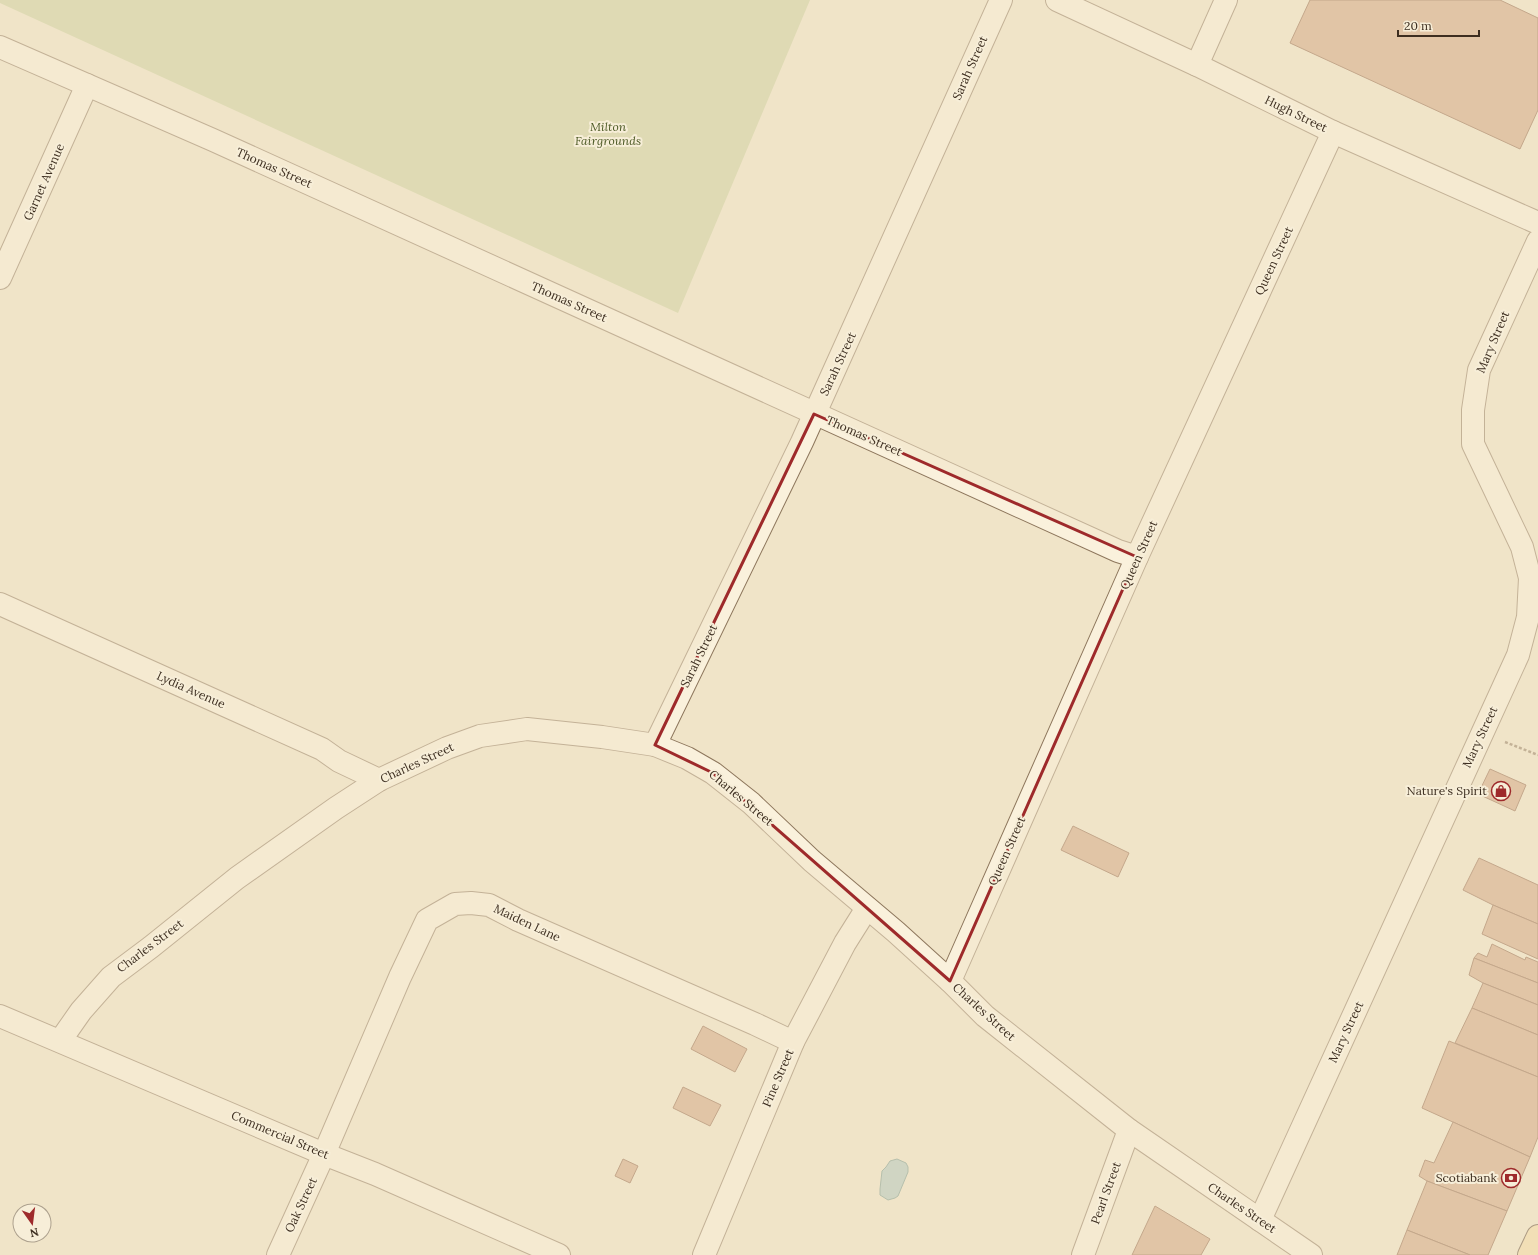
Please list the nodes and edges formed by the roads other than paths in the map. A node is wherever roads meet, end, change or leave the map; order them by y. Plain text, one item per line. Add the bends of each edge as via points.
1 (1001, 0) edge
2 (1057, 0) edge
3 (1226, 0) edge
4 (0, 47) edge
5 (1197, 65) junction
6 (86, 85) junction
7 (1333, 132) junction
8 (1538, 222) edge
9 (1538, 241) edge
10 (0, 278) edge
11 (814, 414) junction
12 (1137, 557) junction
13 (1534, 577) edge
14 (0, 604) edge
15 (655, 745) junction
16 (379, 780) junction
17 (867, 908) junction
18 (950, 981) junction
19 (0, 1016) edge
20 (60, 1041) junction
21 (793, 1042) junction
22 (1129, 1130) junction
23 (324, 1154) junction
24 (1260, 1220) junction
25 (1538, 1236) edge
26 (278, 1255) edge
27 (559, 1255) edge
28 (704, 1255) edge
29 (1083, 1255) edge
30 (1312, 1255) edge
31 (1529, 1255) edge

1 - 11 street, Sarah Street
2 - 5 street, Hugh Street
3 - 5 street
4 - 6 street, Thomas Street
5 - 7 street, Hugh Street
6 - 10 street, Garnet Avenue
6 - 11 street, Thomas Street
7 - 8 street, Hugh Street
7 - 12 street, Queen Street
9 - 13 street, Mary Street via 1479,370 1473,410 1473,444
11 - 12 street, Thomas Street via 1118,551
11 - 15 street, Sarah Street
12 - 18 street, Queen Street
13 - 24 street, Mary Street via 1528,617 1518,655
14 - 16 street, Lydia Avenue via 322,749 339,761
15 - 16 street, Charles Street via 526,729 480,736 447,748
15 - 17 street, Charles Street via 713,772
16 - 20 street, Charles Street via 237,878 151,947 110,976
17 - 18 street, Charles Street
17 - 21 street, Pine Street via 845,943
18 - 22 street, Charles Street via 985,1016
19 - 20 street, Commercial Street
20 - 23 street, Commercial Street
21 - 23 street, Maiden Lane via 489,905 455,904 427,920
21 - 28 street, Pine Street
22 - 24 street, Charles Street
22 - 29 street, Pearl Street
23 - 26 street, Oak Street
23 - 27 street, Commercial Street
24 - 30 street, Charles Street
25 - 31 main road

